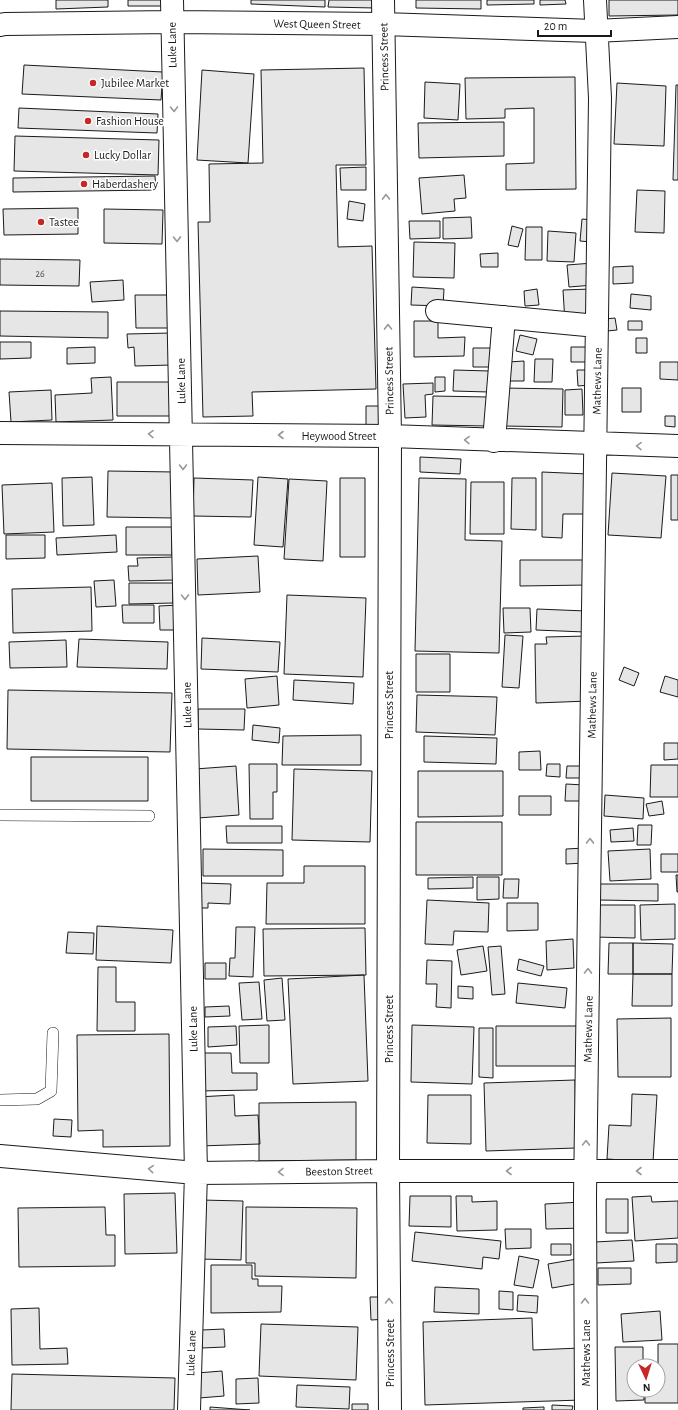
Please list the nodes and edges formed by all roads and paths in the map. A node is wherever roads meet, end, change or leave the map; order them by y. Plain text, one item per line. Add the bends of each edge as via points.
1 (172, 0) edge
2 (383, 0) edge
3 (595, 0) edge
4 (172, 22) junction
5 (2, 23) edge
6 (383, 24) junction
7 (678, 27) edge
8 (595, 31) junction
9 (437, 311) dead end
10 (504, 317) junction
11 (597, 326) junction
12 (0, 433) edge
13 (182, 435) junction
14 (390, 436) junction
15 (494, 441) junction
16 (596, 445) junction
17 (678, 446) edge
18 (0, 815) edge
19 (149, 816) dead end
20 (53, 1033) dead end
21 (0, 1100) edge
22 (0, 1156) edge
23 (388, 1170) junction
24 (585, 1171) junction
25 (678, 1171) edge
26 (196, 1173) junction
27 (189, 1410) edge
28 (390, 1410) edge
29 (586, 1410) edge

1 - 4 street, Luke Lane
2 - 6 street, Princess Street
3 - 8 street, Mathews Lane
4 - 5 street, West Queen Street
4 - 6 street, West Queen Street
4 -> 13 street, Luke Lane
6 - 8 street, West Queen Street
14 -> 6 street, Princess Street
7 - 8 street, West Queen Street
8 - 11 street, Mathews Lane via 600,98
9 - 10 street
10 - 11 street
10 - 15 street
11 - 16 street, Mathews Lane
13 -> 12 street, Heywood Street
14 -> 13 street, Heywood Street
13 -> 26 street, Luke Lane
15 -> 14 street, Heywood Street
14 - 23 street, Princess Street
15 - 16 street, Heywood Street
17 -> 16 street, Heywood Street
24 -> 16 street, Mathews Lane
18 - 19 lane
20 - 21 lane via 51,1091 37,1098
26 -> 22 street, Beeston Street
24 -> 23 street, Beeston Street
23 -> 26 street, Beeston Street
28 -> 23 street, Princess Street
25 -> 24 street, Beeston Street
29 -> 24 street, Mathews Lane
26 - 27 street, Luke Lane

